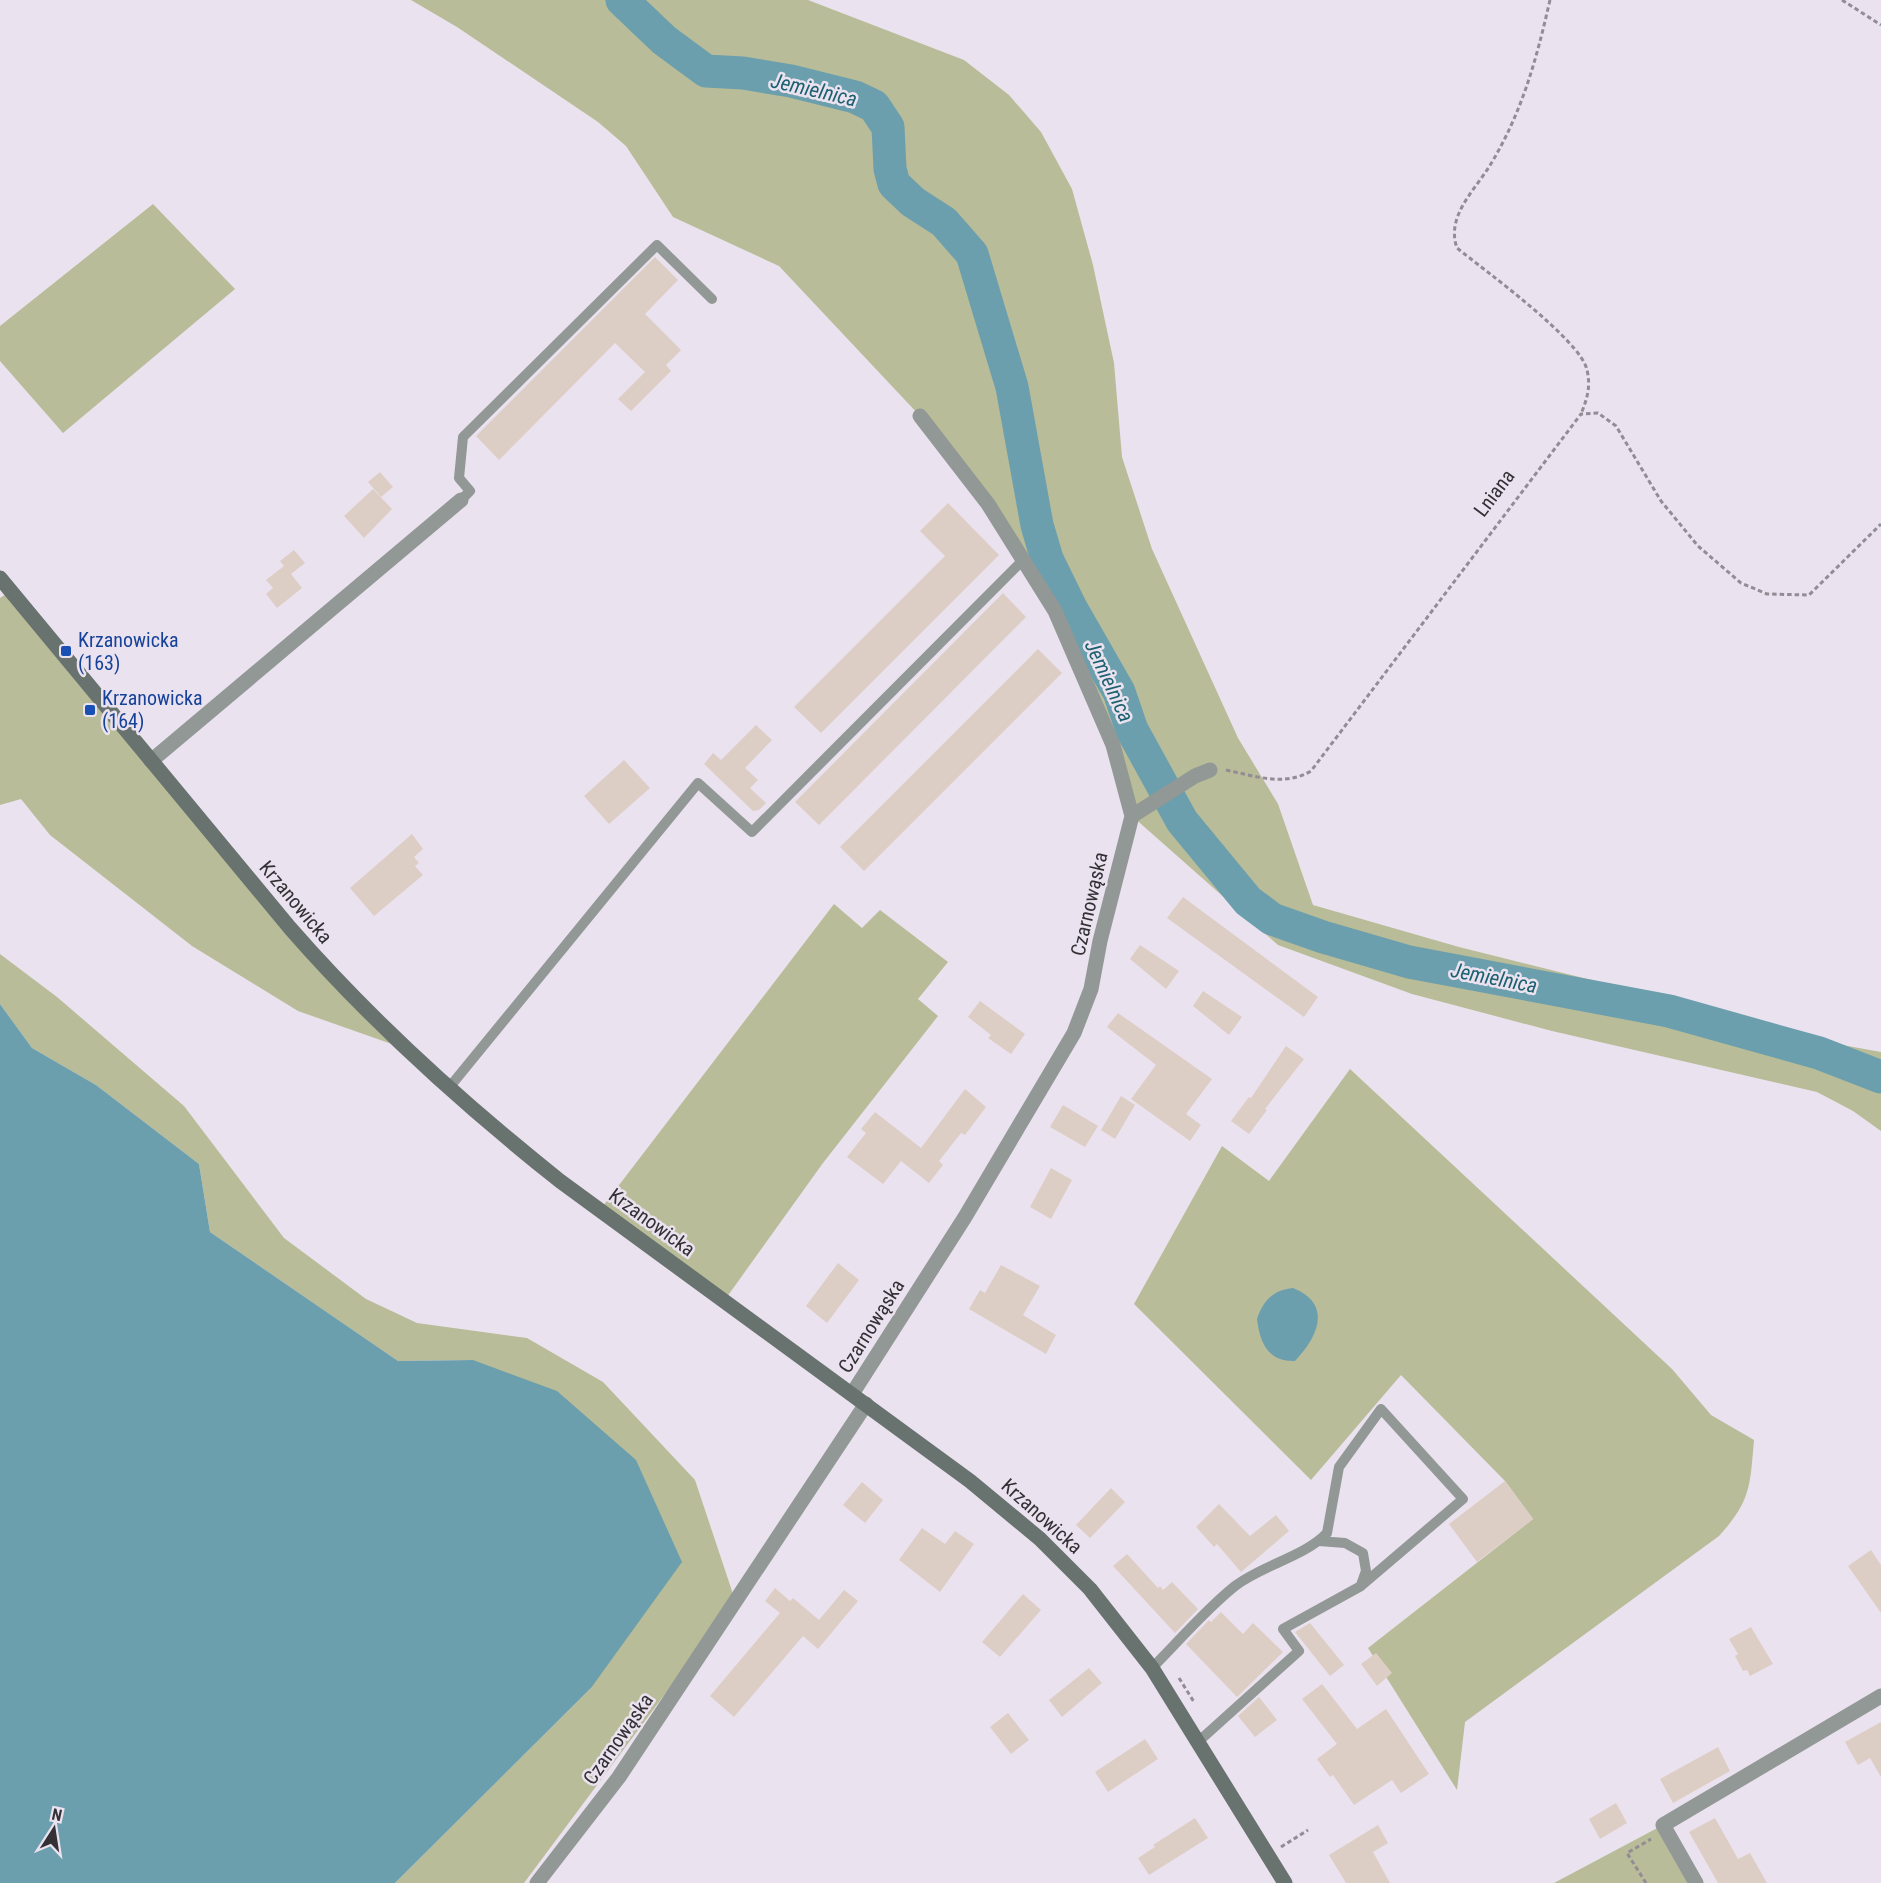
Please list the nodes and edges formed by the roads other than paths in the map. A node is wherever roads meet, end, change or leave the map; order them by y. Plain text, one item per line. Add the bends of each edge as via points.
1 (712, 299) dead end
2 (920, 416) dead end
3 (460, 500) joint
4 (1023, 560) junction
5 (0, 578) edge
6 (151, 761) junction
7 (1210, 770) road end
8 (1132, 816) junction
9 (448, 1089) junction
10 (852, 1394) junction
11 (866, 1404) junction
12 (1320, 1541) junction
13 (1361, 1586) junction
14 (1152, 1668) junction
15 (1881, 1696) edge
16 (1199, 1741) junction
17 (537, 1883) edge
18 (1285, 1883) edge
19 (1695, 1883) edge

1 - 3 lane via 657,245 463,437 459,478 470,491
2 - 4 street, Czarnowąska via 988,504
3 - 6 street
4 - 8 street, Czarnowąska via 1055,611 1113,745
4 - 9 lane via 752,832 698,783
5 - 6 street, Krzanowicka
6 - 9 street, Krzanowicka via 325,968
7 - 8 street
8 - 10 street, Czarnowąska via 1091,989 1074,1033 965,1217
9 - 10 street, Krzanowicka via 560,1181
10 - 11 street, Krzanowicka
11 - 14 street, Krzanowicka via 1040,1539 1090,1589
11 - 17 street, Czarnowąska via 619,1777
12 - 13 lane via 1345,1543 1363,1553 1366,1570
12 - 13 lane via 1327,1533 1340,1467 1381,1409 1463,1499
12 - 14 lane via 1235,1586
13 - 16 lane via 1284,1629 1299,1651
14 - 16 street, Krzanowicka
15 - 19 street via 1664,1828
16 - 18 street, Krzanowicka

